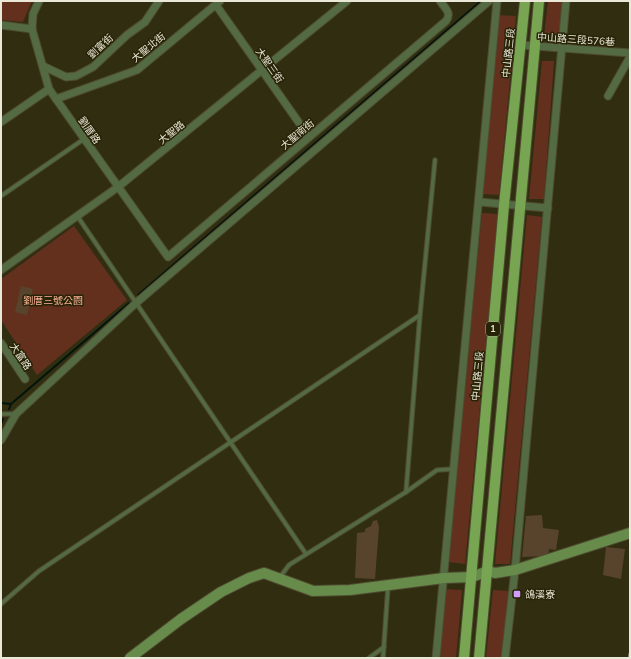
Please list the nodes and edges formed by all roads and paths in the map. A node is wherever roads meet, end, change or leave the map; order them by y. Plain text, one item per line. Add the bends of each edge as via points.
1 (39, 1) edge
2 (159, 1) edge
3 (347, 1) edge
4 (440, 1) edge
5 (489, 1) edge
6 (497, 1) edge
7 (525, 1) edge
8 (539, 1) edge
9 (566, 1) edge
10 (218, 3) edge
11 (1, 25) edge
12 (32, 29) junction
13 (521, 45) junction
14 (535, 46) junction
15 (562, 48) junction
16 (630, 53) edge
17 (630, 57) edge
18 (43, 66) junction
19 (262, 72) junction
20 (49, 89) junction
21 (608, 96) dead end
22 (56, 99) junction
23 (1, 122) edge
24 (309, 137) junction
25 (84, 138) junction
26 (436, 160) dead end
27 (118, 187) junction
28 (1, 196) edge
29 (480, 202) junction
30 (504, 205) junction
31 (521, 207) junction
32 (548, 208) junction
33 (78, 217) junction
34 (168, 257) joint
35 (1, 270) edge
36 (136, 303) junction
37 (420, 315) junction
38 (1, 343) edge
39 (25, 379) dead end
40 (1, 414) edge
41 (16, 414) junction
42 (1, 440) edge
43 (231, 442) junction
44 (454, 469) junction
45 (406, 492) junction
46 (630, 533) edge
47 (306, 554) junction
48 (515, 570) junction
49 (488, 571) junction
50 (279, 578) junction
51 (444, 578) junction
52 (472, 578) junction
53 (388, 586) junction
54 (1, 604) edge
55 (384, 647) junction
56 (130, 658) edge
57 (369, 658) edge
58 (384, 658) edge
59 (436, 658) edge
60 (464, 658) edge
61 (479, 658) edge
62 (505, 658) edge

1 - 12 street, 劉厝路
2 - 18 street, 劉富街 via 145,22 93,67 76,76 66,77
3 - 19 street, 大聖路
4 - 24 street, 大聖南街 via 449,12 449,17
5 - 36 street
6 - 29 street, 中山路三段
7 - 13 main road, 中山路三段 / 1
8 - 14 main road, 1
9 - 15 street
10 - 19 street, 大聖三街
10 - 22 street, 大聖北街 via 137,70
11 - 12 street
12 - 18 street, 劉厝路
13 - 14 street, 中山路三段576巷
13 - 30 main road, 中山路三段 / 1
14 - 15 street, 中山路三段576巷
14 - 31 main road, 1
15 - 16 street, 中山路三段576巷
15 - 32 street
17 - 21 street
18 - 20 street, 劉厝路
19 - 24 street, 大聖三街
19 - 27 street, 大聖路
20 - 22 street, 劉厝路
20 - 23 street
22 - 25 street, 劉厝路
24 - 34 street, 大聖南街
25 - 27 street, 劉厝路
25 - 28 lane
26 - 37 lane
27 - 33 street, 大聖路
27 - 34 street, 劉厝路
29 - 30 street
29 - 44 street, 中山路三段
30 - 31 street
30 - 52 main road, 中山路三段 / 1
31 - 32 street
31 - 49 main road, 1
32 - 48 street
33 - 35 street, 大聖路
33 - 36 lane
36 - 41 street
36 - 43 lane
37 - 43 lane
37 - 45 lane
38 - 39 street, 大富路
40 - 41 lane
41 - 42 street
43 - 47 lane
43 - 54 lane via 39,571
44 - 45 lane via 437,470
44 - 51 street, 中山路三段
45 - 47 lane
46 - 48 street
47 - 50 lane via 289,565
48 - 49 street via 495,573
48 - 62 street
49 - 52 street
49 - 61 main road, 1
50 - 53 street via 313,591
50 - 56 street via 264,573 221,592
51 - 52 street
51 - 53 street
51 - 59 street, 中山路三段
52 - 60 main road, 中山路三段 / 1
53 - 55 lane
55 - 57 lane
55 - 58 lane

